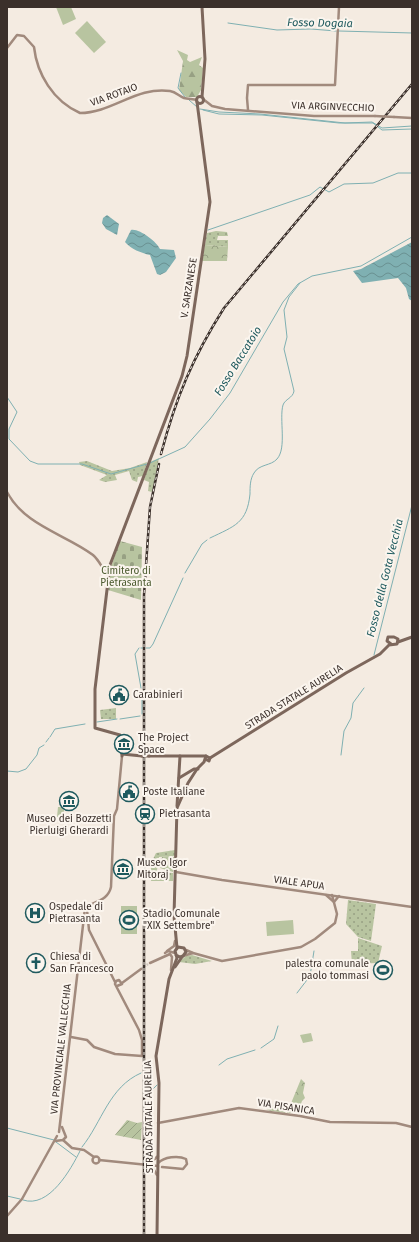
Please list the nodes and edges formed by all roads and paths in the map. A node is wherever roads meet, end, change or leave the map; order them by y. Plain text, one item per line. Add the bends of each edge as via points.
1 (202, 7) edge
2 (340, 7) edge
3 (7, 48) edge
4 (200, 100) junction
5 (207, 103) joint
6 (248, 110) junction
7 (412, 118) edge
8 (7, 492) edge
9 (108, 575) junction
10 (412, 636) edge
11 (387, 640) junction
12 (398, 641) junction
13 (391, 644) junction
14 (378, 655) junction
15 (122, 755) junction
16 (180, 758) junction
17 (208, 758) junction
18 (197, 770) junction
19 (179, 778) junction
20 (177, 808) junction
21 (176, 874) junction
22 (324, 894) junction
23 (332, 895) junction
24 (339, 896) junction
25 (334, 902) junction
26 (412, 907) edge
27 (86, 921) junction
28 (83, 929) junction
29 (89, 930) junction
30 (176, 934) junction
31 (176, 939) junction
32 (184, 948) junction
33 (167, 951) junction
34 (176, 951) junction
35 (193, 953) junction
36 (183, 957) junction
37 (157, 958) junction
38 (79, 966) junction
39 (107, 966) junction
40 (141, 969) tunnel mouth
41 (171, 971) junction
42 (170, 975) junction
43 (119, 981) junction
44 (118, 986) junction
45 (71, 1037) junction
46 (61, 1123) junction
47 (158, 1123) junction
48 (412, 1127) edge
49 (59, 1132) junction
50 (64, 1132) junction
51 (61, 1138) junction
52 (158, 1154) junction
53 (93, 1158) junction
54 (165, 1158) junction
55 (98, 1161) junction
56 (148, 1165) junction
57 (158, 1165) junction
58 (162, 1167) dead end
59 (158, 1176) junction
60 (7, 1216) edge
61 (157, 1235) edge

1 - 4 main road, V. SARZANESE via 205,59
2 - 6 street via 335,85 248,85
3 - 4 street, VIA ROTAIO via 17,35 24,36 34,46 35,58 46,84 63,103 80,113 111,107 151,91 171,91 185,98
4 - 5 street, VIA ROTAIO
4 - 9 main road, V. SARZANESE via 198,109 209,192 208,216 184,371 112,558
5 - 6 street, VIA ARGINVECCHIO via 217,108
6 - 7 street, VIA ARGINVECCHIO, bridge via 314,116
8 - 9 street via 21,510 35,521 95,557
9 - 15 main road, V. SARZANESE via 95,689 96,728 120,735
10 - 12 main road, STRADA STATALE AURELIA
11 - 12 main road, STRADA STATALE AURELIA via 391,636
11 - 13 main road
11 - 14 main road, STRADA STATALE AURELIA
12 - 13 main road, STRADA STATALE AURELIA
13 - 14 main road, STRADA STATALE AURELIA
14 - 17 main road, STRADA STATALE AURELIA
15 - 16 main road, bridge
15 - 27 street, VIA PROVINCIALE VALLECCHIA via 114,821 110,891 104,898 85,908
16 - 17 main road
16 - 19 main road
17 - 18 main road, STRADA STATALE AURELIA
18 - 19 main road
18 - 20 main road, STRADA STATALE AURELIA
19 - 20 main road
20 - 21 main road, STRADA STATALE AURELIA
21 - 22 street, VIALE APUA
21 - 30 main road, STRADA STATALE AURELIA
22 - 23 street, VIALE APUA
22 - 25 street
23 - 24 street, VIALE APUA
23 - 25 street
24 - 25 street
24 - 26 street, VIALE APUA
25 - 35 street via 337,914 334,925 301,947 222,961
27 - 28 street, VIA PROVINCIALE VALLECCHIA
27 - 29 street
28 - 29 street via 86,926
28 - 38 street, VIA PROVINCIALE VALLECCHIA
29 - 39 street
30 - 31 main road, STRADA STATALE AURELIA
30 - 33 street via 174,946
31 - 32 main road
31 - 34 main road, STRADA STATALE AURELIA
32 - 34 main road
32 - 35 street
32 - 36 main road
33 - 34 street
33 - 37 street
34 - 36 main road
34 - 37 street
34 - 41 main road, STRADA STATALE AURELIA
35 - 36 street
36 - 42 main road, STRADA STATALE AURELIA
37 - 41 street via 149,963 170,954
38 - 39 street
38 - 45 street, VIA PROVINCIALE VALLECCHIA
39 - 43 street via 111,976
40 - 43 street
41 - 42 main road, STRADA STATALE AURELIA
42 - 47 main road, STRADA STATALE AURELIA via 156,1056
43 - 44 street
43 - 44 street
44 - 45 street via 139,1030 142,1056 115,1054 94,1048 87,1040
45 - 46 street, VIA PROVINCIALE VALLECCHIA
46 - 49 street, VIA PROVINCIALE VALLECCHIA
46 - 50 street, VIA PROVINCIALE VALLECCHIA
47 - 48 street, VIA PISANICA via 240,1108 325,1121 392,1122
47 - 52 main road, STRADA STATALE AURELIA
49 - 50 street
49 - 51 street, VIA PROVINCIALE VALLECCHIA
50 - 51 street, VIA PROVINCIALE VALLECCHIA
51 - 53 street via 72,1148 84,1150
51 - 60 street, VIA PROVINCIALE VALLECCHIA via 54,1141 22,1199
52 - 54 street
52 - 56 street via 155,1161
52 - 57 main road, STRADA STATALE AURELIA
53 - 55 street
53 - 55 street via 94,1163
54 - 57 street
54 - 58 street via 182,1157 186,1159 187,1164 183,1169
55 - 56 street
56 - 57 street
56 - 59 street
57 - 59 main road, STRADA STATALE AURELIA
59 - 61 main road, STRADA STATALE AURELIA

